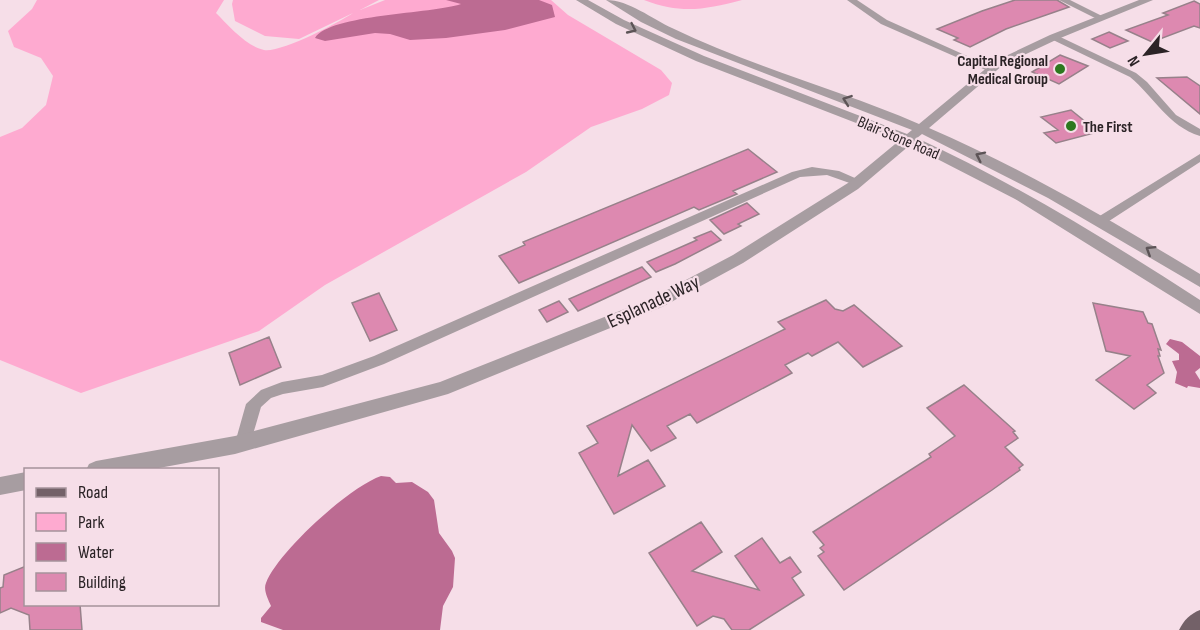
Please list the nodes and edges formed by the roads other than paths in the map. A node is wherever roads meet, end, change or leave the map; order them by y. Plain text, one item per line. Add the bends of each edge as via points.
1 (581, 0) edge
2 (611, 0) edge
3 (851, 0) edge
4 (1063, 0) edge
5 (1148, 0) edge
6 (1102, 18) junction
7 (1054, 37) junction
8 (991, 69) junction
9 (921, 129) junction
10 (1200, 134) edge
11 (908, 139) junction
12 (1200, 156) edge
13 (858, 182) junction
14 (1039, 207) junction
15 (1102, 220) junction
16 (1200, 281) edge
17 (1200, 308) edge
18 (243, 443) junction
19 (107, 468) edge
20 (24, 482) edge
21 (0, 486) edge
22 (1200, 621) edge
23 (1191, 630) edge

1 -> 11 street, Blair Stone Road via 623,25 686,54
9 -> 2 street, Blair Stone Road via 694,43
3 - 8 street via 884,22
4 - 6 street
5 - 6 street, Esplanade Way
6 - 7 street, Esplanade Way
7 - 8 street, Esplanade Way
7 - 10 street via 1133,75 1172,117
8 - 9 street, Esplanade Way
9 - 11 street, Esplanade Way
15 -> 9 street, Blair Stone Road
11 - 13 street, Esplanade Way
11 - 14 street, Blair Stone Road
12 - 15 street
13 - 18 street, Esplanade Way via 738,259 656,303 442,389
13 - 18 street via 826,170 807,170 379,360 323,381 266,394 254,404
14 - 15 street
14 - 17 street, Blair Stone Road
16 -> 15 street, Blair Stone Road
18 - 19 street, Esplanade Way
20 - 21 street
22 - 23 main road

